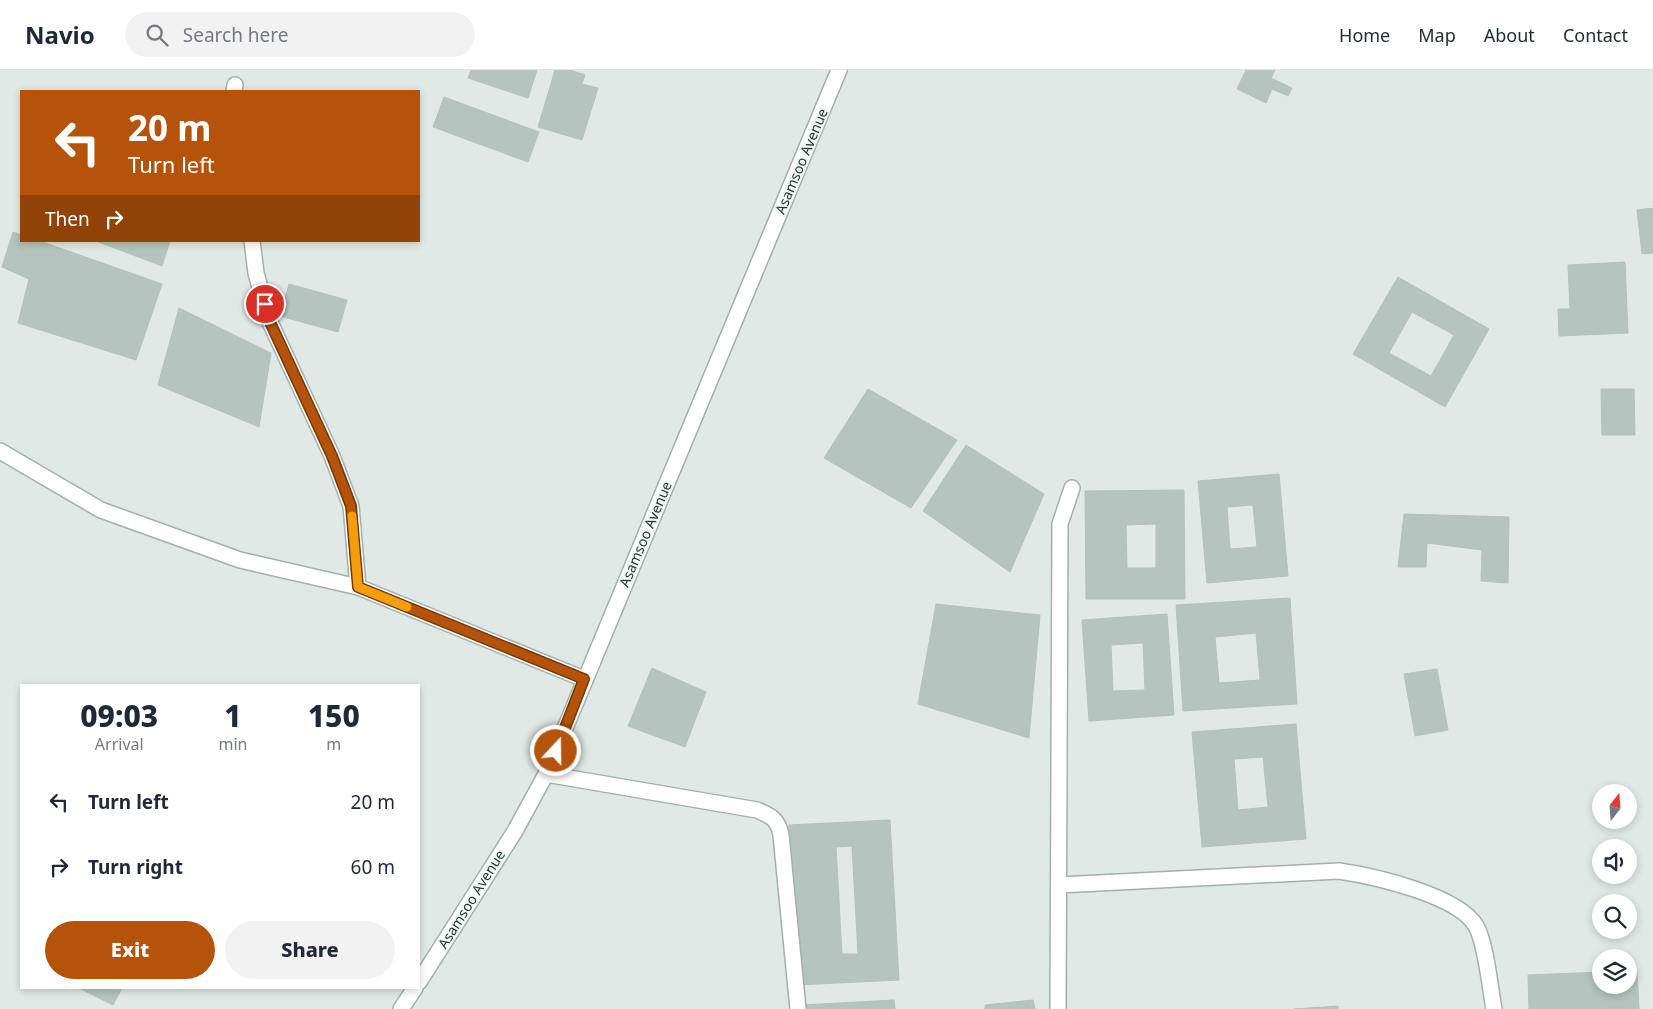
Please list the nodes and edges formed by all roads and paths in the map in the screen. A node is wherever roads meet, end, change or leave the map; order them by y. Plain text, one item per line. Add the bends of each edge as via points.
1 (838, 70) edge
2 (252, 242) edge
3 (0, 451) edge
4 (1072, 488) dead end
5 (358, 587) junction
6 (584, 679) junction
7 (546, 774) junction
8 (1059, 885) junction
9 (420, 980) edge
10 (414, 989) edge
11 (402, 1009) edge
12 (798, 1009) edge
13 (1058, 1009) edge
14 (1494, 1009) edge

1 - 6 street, Asamsoo Avenue
2 - 5 street via 256,273 269,320 332,456 351,506
3 - 5 street via 101,510 240,560
4 - 8 street via 1060,524
5 - 6 street
6 - 7 street, Asamsoo Avenue
7 - 9 street, Asamsoo Avenue via 515,831
7 - 12 street via 757,810 770,815 780,830
8 - 13 street
8 - 14 street via 1339,871 1391,882 1427,893 1458,909 1475,925
10 - 11 street

